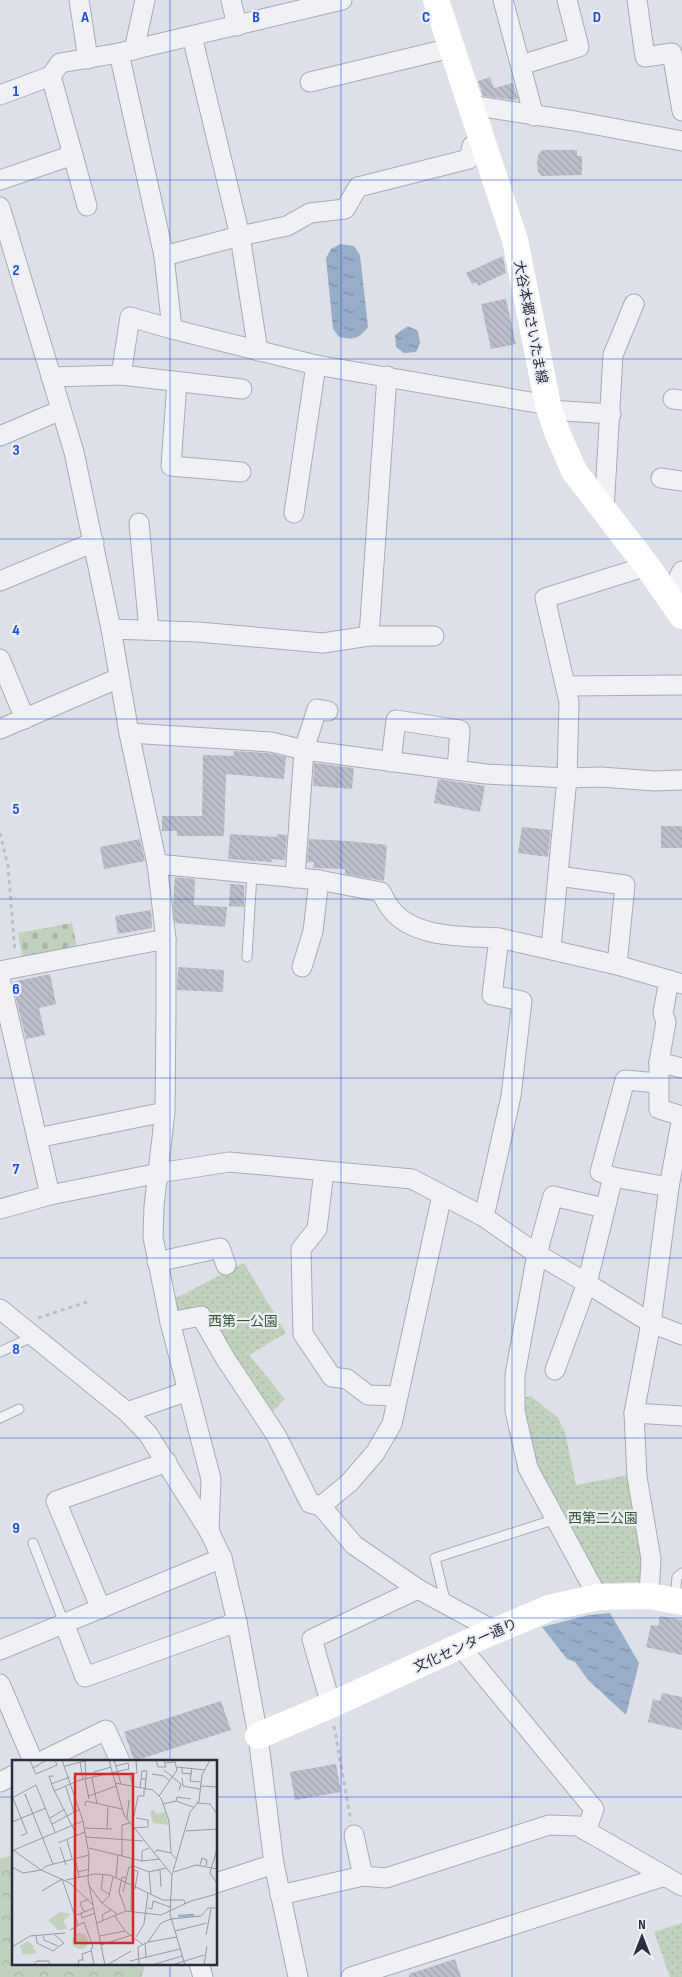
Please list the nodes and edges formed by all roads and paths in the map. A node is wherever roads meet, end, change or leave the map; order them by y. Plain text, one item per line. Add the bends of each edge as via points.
1 (79, 0) edge
2 (145, 0) edge
3 (231, 0) edge
4 (342, 0) edge
5 (436, 0) edge
6 (504, 0) edge
7 (567, 0) edge
8 (637, 0) edge
9 (237, 26) junction
10 (192, 36) junction
11 (451, 48) junction
12 (126, 52) junction
13 (677, 52) edge
14 (88, 59) junction
15 (520, 66) junction
16 (51, 76) junction
17 (310, 82) dead end
18 (0, 95) edge
19 (470, 105) junction
20 (682, 112) edge
21 (534, 116) junction
22 (482, 140) junction
23 (682, 141) edge
24 (73, 155) junction
25 (0, 180) edge
26 (87, 206) dead end
27 (0, 207) edge
28 (3, 227) edge
29 (240, 236) junction
30 (164, 256) junction
31 (634, 304) dead end
32 (172, 329) junction
33 (258, 351) junction
34 (316, 365) junction
35 (121, 375) junction
36 (388, 376) junction
37 (51, 377) junction
38 (177, 382) junction
39 (242, 389) dead end
40 (549, 408) junction
41 (61, 410) junction
42 (610, 414) junction
43 (0, 436) edge
44 (241, 472) dead end
45 (661, 478) dead end
46 (682, 480) edge
47 (604, 511) junction
48 (294, 513) dead end
49 (139, 524) dead end
50 (94, 542) junction
51 (647, 566) junction
52 (682, 571) edge
53 (0, 581) edge
54 (675, 606) edge
55 (110, 629) junction
56 (149, 630) junction
57 (369, 636) junction
58 (434, 636) dead end
59 (0, 659) edge
60 (119, 678) junction
61 (682, 685) edge
62 (566, 686) junction
63 (328, 711) dead end
64 (25, 719) junction
65 (0, 729) edge
66 (129, 733) junction
67 (304, 750) junction
68 (391, 762) junction
69 (457, 770) junction
70 (567, 778) junction
71 (682, 780) edge
72 (0, 834) edge
73 (158, 864) junction
74 (252, 873) junction
75 (558, 876) junction
76 (295, 878) junction
77 (319, 880) junction
78 (499, 938) junction
79 (166, 939) junction
80 (551, 948) junction
81 (247, 957) dead end
82 (617, 965) junction
83 (302, 967) dead end
84 (8, 969) edge
85 (0, 979) edge
86 (676, 982) edge
87 (659, 1062) junction
88 (682, 1068) edge
89 (658, 1083) junction
90 (165, 1112) junction
91 (682, 1117) edge
92 (36, 1138) junction
93 (324, 1171) junction
94 (158, 1173) junction
95 (613, 1177) junction
96 (669, 1187) junction
97 (50, 1194) junction
98 (442, 1195) junction
99 (604, 1208) junction
100 (0, 1209) edge
101 (484, 1217) junction
102 (537, 1254) junction
103 (158, 1262) junction
104 (226, 1265) dead end
105 (587, 1283) junction
106 (87, 1302) dead end
107 (0, 1309) edge
108 (170, 1322) junction
109 (651, 1323) junction
110 (27, 1330) junction
111 (682, 1335) edge
112 (0, 1352) edge
113 (555, 1370) dead end
114 (188, 1391) junction
115 (398, 1396) junction
116 (19, 1409) dead end
117 (127, 1412) junction
118 (634, 1413) junction
119 (682, 1416) edge
120 (0, 1418) edge
121 (167, 1462) junction
122 (321, 1506) junction
123 (556, 1519) junction
124 (209, 1531) junction
125 (33, 1543) dead end
126 (222, 1558) junction
127 (682, 1573) edge
128 (418, 1589) junction
129 (649, 1596) junction
130 (598, 1597) junction
131 (679, 1601) edge
132 (446, 1604) junction
133 (101, 1609) junction
134 (237, 1622) junction
135 (64, 1623) junction
136 (495, 1631) junction
137 (460, 1646) junction
138 (0, 1650) edge
139 (0, 1684) edge
140 (331, 1705) junction
141 (258, 1736) junction
142 (33, 1760) edge
143 (44, 1760) edge
144 (120, 1760) edge
145 (12, 1776) edge
146 (0, 1782) edge
147 (586, 1831) junction
148 (354, 1836) joint
149 (274, 1864) junction
150 (363, 1876) junction
151 (665, 1876) junction
152 (218, 1881) edge
153 (682, 1886) edge
154 (280, 1895) junction
155 (199, 1964) edge
156 (203, 1977) edge
157 (298, 1977) edge
158 (351, 1977) edge

1 - 14 street
2 - 12 street
3 - 9 street
4 - 9 street
5 - 11 main road, 大谷本郷さいたま線
6 - 15 street
7 - 15 street via 579,47
8 - 13 street via 645,57
9 - 10 street
10 - 12 street
10 - 29 street
11 - 17 street
11 - 19 main road, 大谷本郷さいたま線
12 - 14 street
12 - 30 street
13 - 20 street
14 - 16 street via 60,63
15 - 21 street
16 - 18 street
16 - 24 street
19 - 21 street
19 - 22 main road, 大谷本郷さいたま線
21 - 23 street
22 - 29 street via 472,146 469,159 358,187 345,209 310,213 287,226
22 - 40 main road, 大谷本郷さいたま線 via 515,240
24 - 25 street
24 - 26 street
27 - 28 street
28 - 37 street
29 - 30 street
29 - 33 street
30 - 32 street
31 - 42 street via 613,355
32 - 33 street
32 - 35 street via 130,316
33 - 34 street
34 - 36 street
34 - 48 street
35 - 37 street
35 - 38 street
36 - 40 street
36 - 57 street
37 - 41 street
38 - 39 street
38 - 44 street via 171,466
40 - 42 street
40 - 47 main road, 大谷本郷さいたま線 via 574,471
41 - 43 street
41 - 50 street
42 - 47 street
45 - 46 street
47 - 51 main road, 大谷本郷さいたま線
49 - 56 street
50 - 53 street
50 - 55 street
51 - 54 main road, 大谷本郷さいたま線
51 - 62 street via 545,598
52 - 54 street
55 - 56 street
55 - 60 street
56 - 57 street via 323,643
57 - 58 street
59 - 64 street
60 - 64 street
60 - 66 street
61 - 62 street
62 - 70 street via 569,702
63 - 67 street via 317,709
64 - 65 street
66 - 67 street via 271,742
66 - 73 street
67 - 68 street
67 - 76 street
68 - 69 street
68 - 69 street via 396,720 460,730
69 - 70 street
70 - 71 street
70 - 75 street
72 - 84 path via 8,866 12,926
73 - 74 street
73 - 79 street
74 - 76 street
74 - 81 lane
75 - 80 street
75 - 82 street via 625,885
76 - 77 street
77 - 78 street via 381,892 391,909 406,924 438,934
77 - 83 street via 313,931
78 - 80 street
78 - 101 street via 492,995 522,1001 511,1096
79 - 84 street
79 - 90 street
80 - 82 street
82 - 86 street
85 - 92 street
86 - 87 street via 663,1013 666,1022
87 - 88 street
87 - 89 street
89 - 91 street via 659,1109
89 - 95 street via 625,1080 600,1172
90 - 92 street
90 - 94 street
91 - 96 street
92 - 97 street
93 - 94 street via 229,1162
93 - 98 street via 412,1179
93 - 115 street via 317,1229 301,1249 303,1334 332,1377 347,1379 368,1395
94 - 97 street
94 - 103 street via 153,1237
95 - 96 street
95 - 99 street
96 - 109 street
97 - 100 street
98 - 101 street
98 - 115 street
99 - 102 street via 553,1196
99 - 105 street
101 - 102 street
102 - 105 street
102 - 123 street via 515,1375 515,1411 528,1468
103 - 104 street via 220,1248
103 - 108 street
105 - 109 street
105 - 113 street
106 - 110 path
107 - 110 street
108 - 114 street
108 - 122 street via 201,1316 276,1436 310,1503
109 - 111 street
109 - 118 street
110 - 112 lane
110 - 117 street
114 - 117 street
114 - 124 street via 211,1479
115 - 122 street via 392,1424 375,1453
116 - 120 lane
117 - 121 street via 148,1434
118 - 119 street
118 - 129 street via 637,1477 651,1559
121 - 124 street
121 - 133 street via 56,1501
122 - 128 street via 354,1545
123 - 130 street
123 - 132 lane via 436,1558
124 - 126 street
125 - 135 lane
126 - 133 street
126 - 134 street
127 - 131 lane via 677,1577
128 - 132 street
128 - 140 street via 312,1640
129 - 130 main road, 文化センター通り
129 - 131 main road, 文化センター通り
130 - 136 main road, 文化センター通り via 549,1608
132 - 136 street
133 - 135 street
134 - 135 street via 85,1677
134 - 141 street
135 - 138 street
136 - 137 main road, 文化センター通り
137 - 140 main road, 文化センター通り
137 - 147 street via 594,1809
139 - 142 street
140 - 141 main road, 文化センター通り
140 - 148 path
141 - 149 street
143 - 144 street via 106,1730
145 - 146 street
147 - 150 street via 578,1826 549,1825 386,1878
147 - 151 street
148 - 150 street
149 - 152 street
149 - 154 street
150 - 154 street
151 - 153 street
151 - 158 street
154 - 157 street
155 - 156 street

